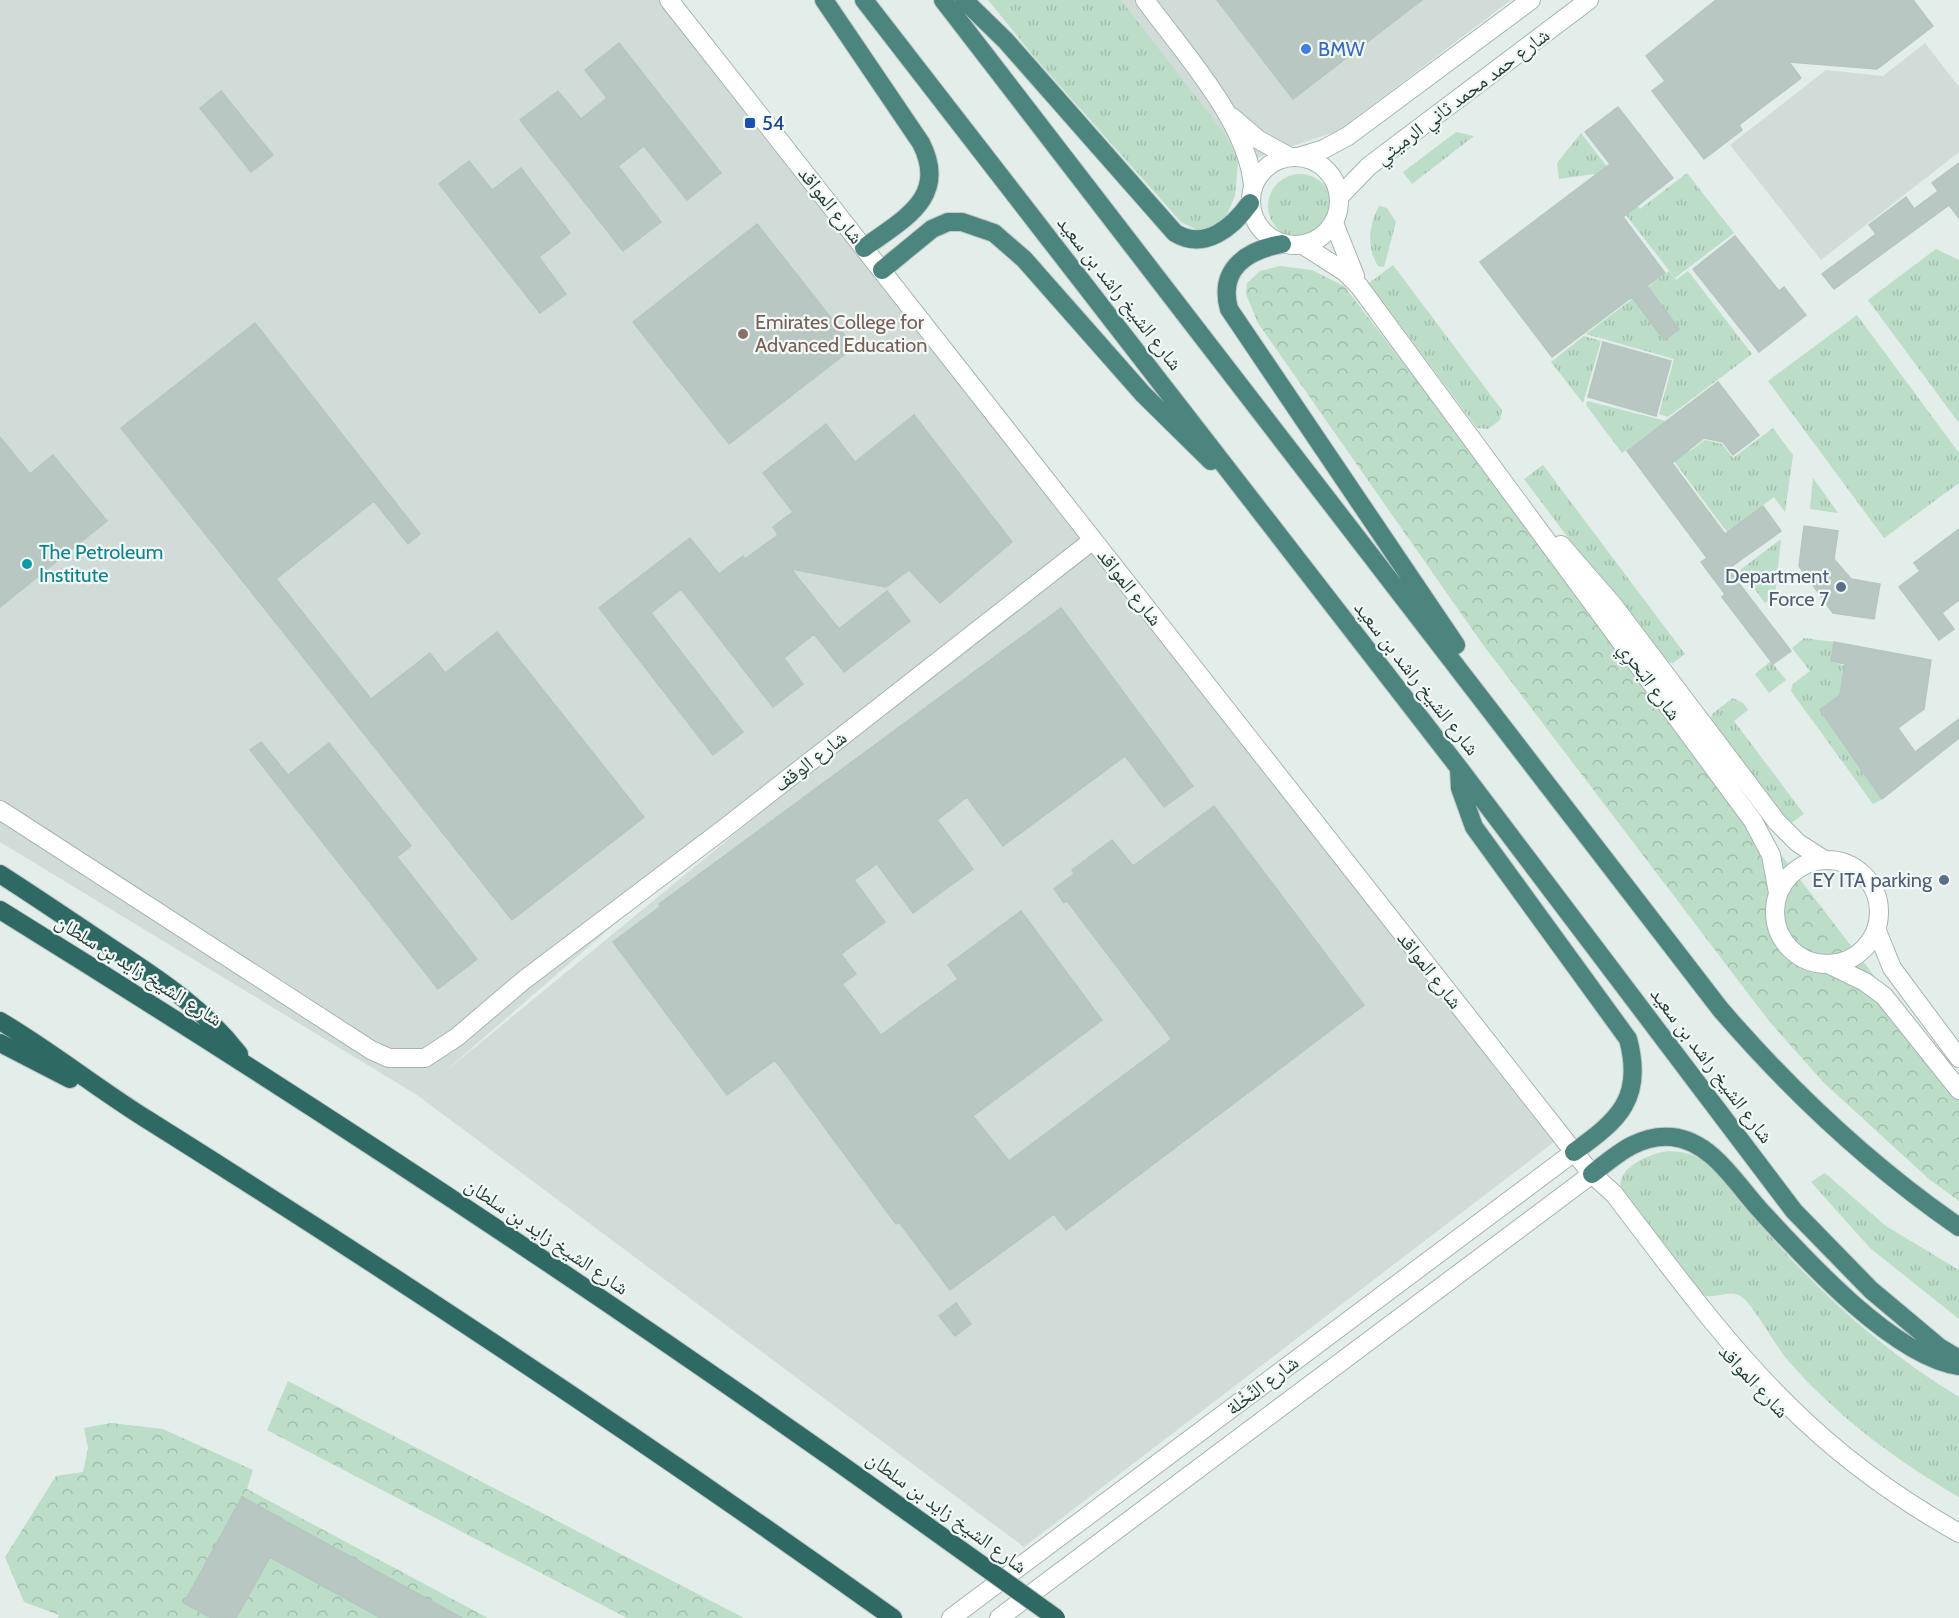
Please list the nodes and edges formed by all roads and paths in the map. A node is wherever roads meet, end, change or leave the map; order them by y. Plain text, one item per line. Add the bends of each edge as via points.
1 (669, 0) edge
2 (824, 0) edge
3 (864, 0) edge
4 (943, 0) edge
5 (964, 0) edge
6 (1145, 0) edge
7 (1531, 0) edge
8 (1589, 0) edge
9 (1227, 112) junction
10 (1294, 157) junction
11 (1252, 194) junction
12 (1339, 197) junction
13 (1334, 223) junction
14 (1282, 244) junction
15 (1303, 245) junction
16 (864, 248) junction
17 (882, 270) junction
18 (1359, 286) junction
19 (1502, 479) junction
20 (1249, 496) junction
21 (1094, 540) junction
22 (1459, 768) junction
23 (1543, 777) junction
24 (0, 810) edge
25 (1823, 860) junction
26 (0, 874) edge
27 (1778, 893) junction
28 (0, 910) edge
29 (1877, 931) junction
30 (1830, 965) junction
31 (0, 1021) edge
32 (0, 1043) edge
33 (1959, 1058) edge
34 (247, 1064) junction
35 (1959, 1090) edge
36 (134, 1111) junction
37 (1574, 1152) junction
38 (1592, 1174) junction
39 (1959, 1227) edge
40 (1959, 1359) edge
41 (1959, 1366) edge
42 (1959, 1533) edge
43 (1959, 1543) edge
44 (893, 1618) edge
45 (951, 1618) edge
46 (999, 1618) edge
47 (1056, 1618) edge

1 - 16 street, شارع المواقد
2 - 16 highway via 929,158 931,172 921,204
3 - 20 highway, شارع الشيخ راشد بن سعيد
4 - 23 highway, شارع الشيخ راشد بن سعيد
5 - 11 highway via 1006,41 1175,233 1190,240 1207,238 1236,220
6 - 9 street
7 - 10 street, شارع حمد محمد ثاني الرميثي via 1348,136 1324,149
8 - 12 street, شارع حمد محمد ثاني الرميثي via 1369,166
9 - 10 street via 1259,140
9 - 11 street via 1252,171
10 - 11 street via 1274,162 1261,172
10 - 12 street via 1321,165 1336,185
11 - 14 street via 1253,216 1260,228
12 - 13 street
13 - 15 street via 1315,241
13 - 18 street, شارع البَحرِي
14 - 15 street
14 - 23 highway via 1252,252 1230,274 1226,291 1230,309
15 - 18 street, شارع البَحرِي via 1345,272
16 - 17 street, شارع المواقد
17 - 20 highway via 932,229 948,222 962,222 994,233 1024,259 1143,394
17 - 21 street, شارع المواقد
18 - 19 street, شارع البَحرِي
19 - 25 street, شارع البَحرِي via 1614,605 1777,822
19 - 27 street, شارع البَحرِي via 1753,821 1771,855
20 - 22 highway, شارع الشيخ راشد بن سعيد
21 - 24 street, شارع الوقف via 524,980 457,1037 425,1046 371,1050
21 - 37 street, شارع المواقد
22 - 37 highway via 1465,808 1474,827 1628,1039 1634,1060 1628,1102 1611,1125
22 - 40 highway, شارع الشيخ راشد بن سعيد via 1794,1211 1871,1290
23 - 39 highway, شارع الشيخ راشد بن سعيد via 1721,1010 1766,1062 1866,1157
25 - 27 street via 1796,870
25 - 29 street via 1854,866 1866,876 1879,903
26 - 34 highway via 192,1003
27 - 30 street via 1777,927 1785,943 1813,963
28 - 34 highway, شارع الشيخ زايد بن سلطان
29 - 30 street via 1858,955
29 - 33 street via 1892,968
30 - 35 street via 1884,996
31 - 36 highway
32 - 36 highway
34 - 47 highway, شارع الشيخ زايد بن سلطان, bridge via 770,1413
36 - 44 highway via 510,1352
37 - 38 street, شارع المواقد
37 - 45 street, شارع النَّخْلة
38 - 41 highway via 1638,1141 1655,1137 1690,1141 1706,1150 1835,1287 1870,1317 1926,1358
38 - 42 street, شارع المواقد via 1614,1194 1732,1345 1789,1406 1874,1479
38 - 43 street, شارع المواقد via 1606,1201 1714,1338 1777,1408 1865,1484
38 - 46 street, شارع النَّخْلة

